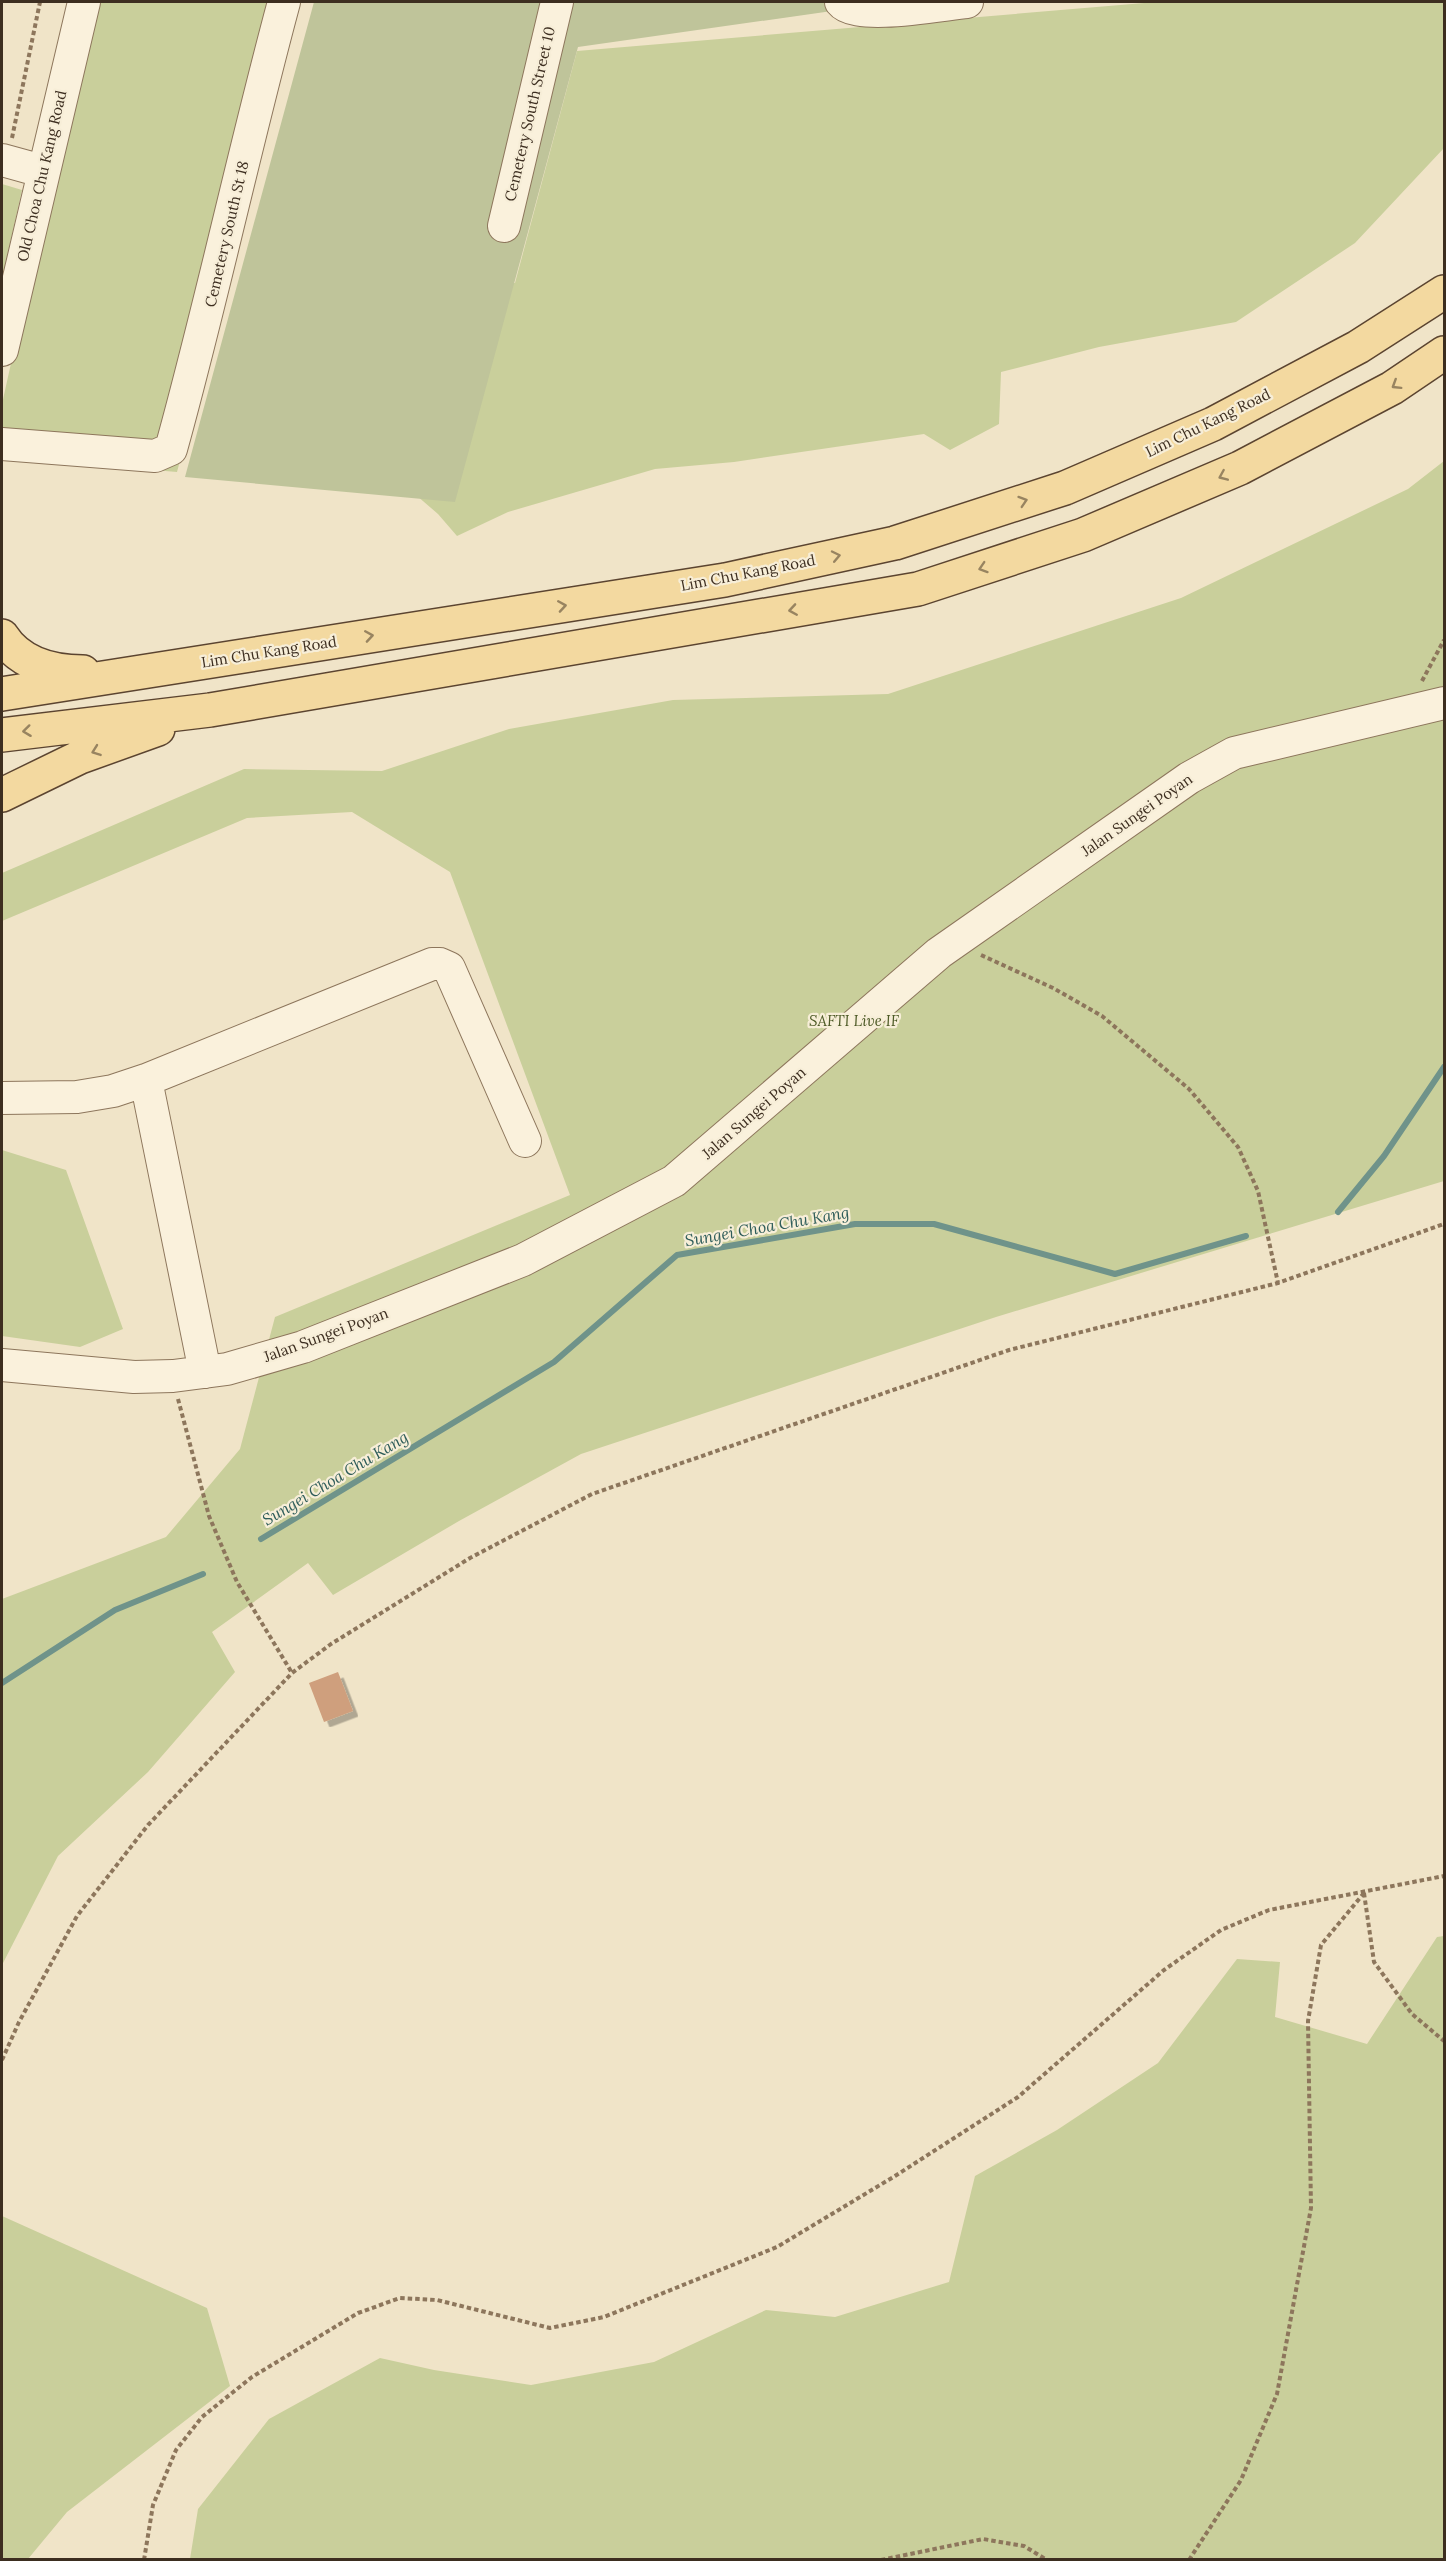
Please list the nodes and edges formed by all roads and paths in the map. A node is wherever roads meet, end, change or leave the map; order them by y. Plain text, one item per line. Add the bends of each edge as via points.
1 (40, 2) edge
2 (84, 2) edge
3 (284, 2) edge
4 (557, 2) edge
5 (841, 2) edge
6 (967, 2) edge
7 (4, 161) edge
8 (42, 171) junction
9 (504, 226) dead end
10 (1444, 292) edge
11 (2, 350) edge
12 (1444, 353) edge
13 (2, 444) edge
14 (2, 636) edge
15 (1444, 640) edge
16 (146, 672) junction
17 (2, 694) edge
18 (1444, 704) edge
19 (210, 710) junction
20 (1403, 714) junction
21 (2, 735) edge
22 (2, 795) edge
23 (954, 942) junction
24 (146, 1080) junction
25 (2, 1098) edge
26 (525, 1140) dead end
27 (1444, 1224) edge
28 (1278, 1283) junction
29 (2, 1365) edge
30 (205, 1372) junction
31 (173, 1376) junction
32 (292, 1673) junction
33 (1444, 1876) edge
34 (1364, 1892) junction
35 (1444, 2041) edge
36 (2, 2060) edge
37 (144, 2559) edge
38 (881, 2559) edge
39 (1047, 2559) edge
40 (1189, 2559) edge

1 - 7 path
2 - 8 street, Old Choa Chu Kang Road
3 - 13 street, Cemetery South St 18 via 253,116 206,325 171,449 155,456
4 - 9 street, Cemetery South Street 10
5 - 6 street via 869,12
7 - 8 street
8 - 11 street, Old Choa Chu Kang Road
16 -> 10 main road, Lim Chu Kang Road via 725,580 895,543 1065,488 1213,424 1358,347
12 -> 19 main road via 1392,388 1240,468 1083,535 918,589
14 - 16 main road via 27,661 44,667 64,672
15 - 20 path
16 - 17 main road, Lim Chu Kang Road
18 - 20 street, Jalan Sungei Poyan
19 -> 21 main road
19 -> 22 main road via 80,757
20 - 23 street, Jalan Sungei Poyan via 1234,753 1190,778
23 - 28 path via 1053,988 1102,1017 1189,1089 1238,1147 1258,1191
23 - 30 street, Jalan Sungei Poyan via 674,1181 523,1260 303,1347
24 - 25 street via 77,1097
24 - 26 street via 440,964 449,968
24 - 30 street
27 - 28 path
28 - 32 path via 1009,1350 592,1494 470,1558 331,1644
29 - 31 street, Jalan Sungei Poyan via 134,1377
30 - 31 street, Jalan Sungei Poyan
31 - 32 path via 209,1516 237,1582
32 - 36 path via 148,1825 77,1916
33 - 34 path
34 - 35 path via 1374,1962 1412,2014
34 - 37 path via 1269,1910 1221,1930 1164,1970 1018,2097 777,2247 604,2317 550,2328 437,2300 400,2298 358,2313 252,2377 202,2417 176,2450 153,2505
34 - 40 path via 1321,1945 1308,2021 1311,2208 1277,2394 1241,2480
38 - 39 path via 983,2540 1024,2546

